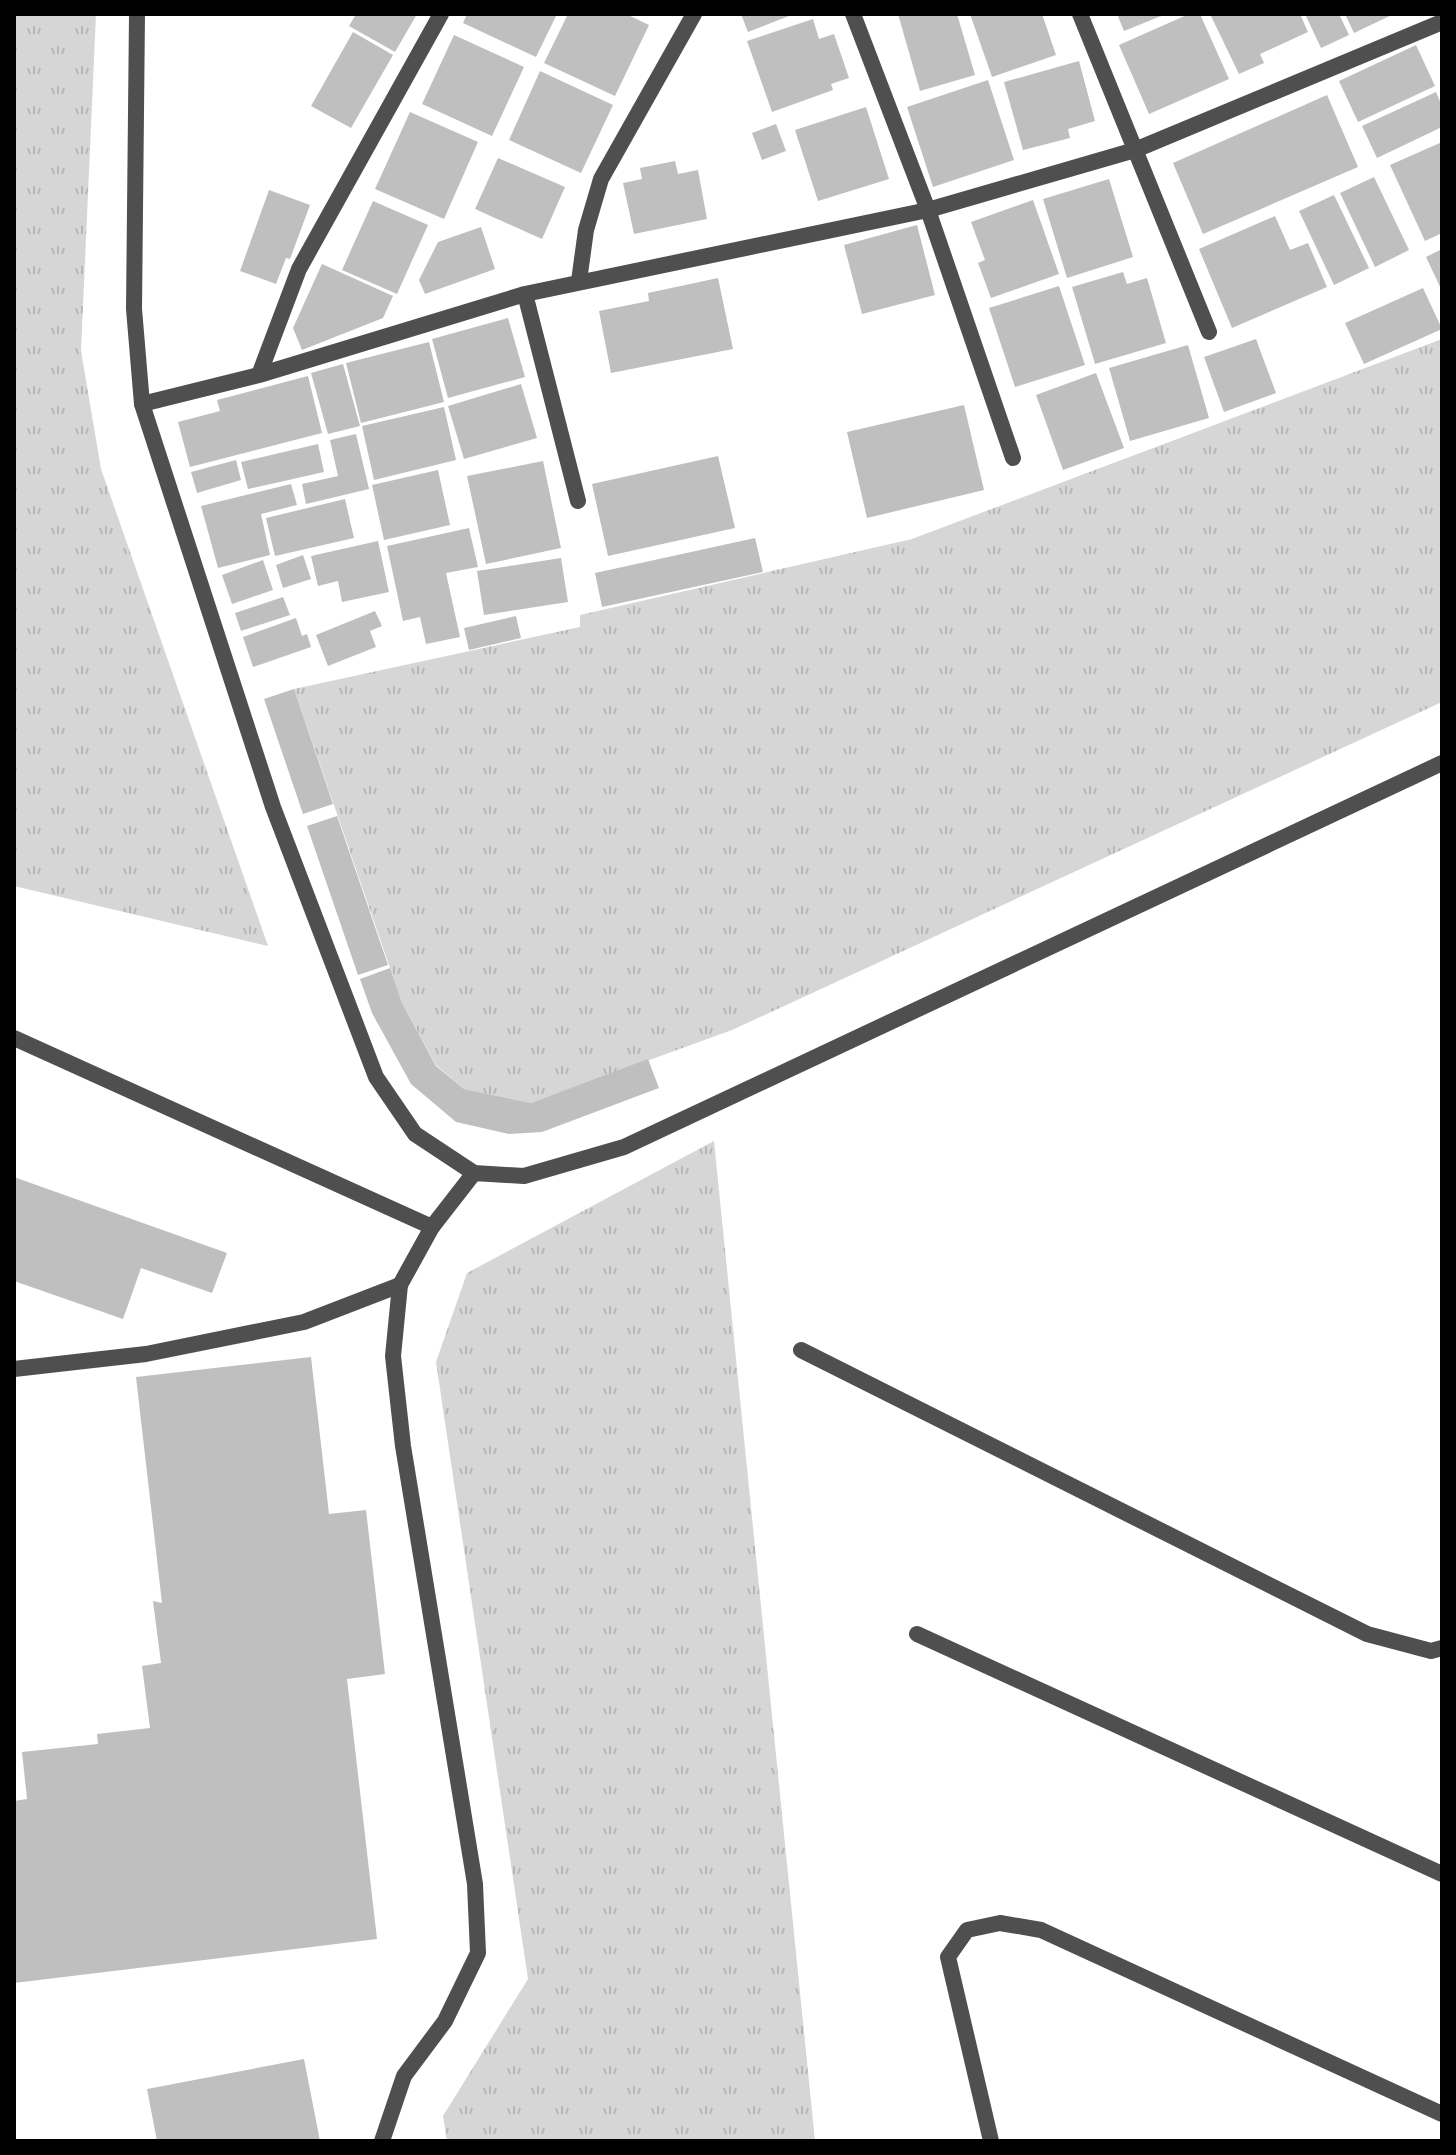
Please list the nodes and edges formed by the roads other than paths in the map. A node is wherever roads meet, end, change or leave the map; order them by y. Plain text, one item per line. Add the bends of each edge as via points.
1 (137, 14) edge
2 (441, 14) edge
3 (694, 14) edge
4 (853, 14) edge
5 (1080, 14) edge
6 (1432, 21) edge
7 (1135, 150) junction
8 (928, 210) junction
9 (579, 281) junction
10 (525, 294) junction
11 (1209, 332) dead end
12 (259, 375) junction
13 (142, 404) junction
14 (1013, 458) dead end
15 (578, 501) dead end
16 (1442, 763) edge
17 (14, 1038) edge
18 (474, 1173) junction
19 (432, 1227) junction
20 (400, 1285) junction
21 (801, 1350) dead end
22 (14, 1369) edge
23 (917, 1634) dead end
24 (1442, 1648) edge
25 (1442, 1874) edge
26 (1442, 2114) edge
27 (382, 2141) edge
28 (991, 2141) edge

1 - 13 street via 134,309
2 - 12 street via 299,269
3 - 9 street via 601,179
4 - 8 street
5 - 7 street
6 - 7 street
7 - 8 street
7 - 11 street
8 - 9 street
8 - 14 street
9 - 10 street
10 - 12 street
10 - 15 street
12 - 13 street
13 - 18 street via 273,807 376,1077 415,1134
16 - 18 street via 624,1147 524,1176
17 - 19 street
18 - 19 street
19 - 20 street
20 - 22 street via 304,1322 146,1354
20 - 27 street via 393,1356 403,1446 475,1884 478,1953 445,2021 404,2076
21 - 24 street via 1367,1634 1431,1651
23 - 25 street
26 - 28 street via 1041,1930 1000,1923 967,1930 948,1957

